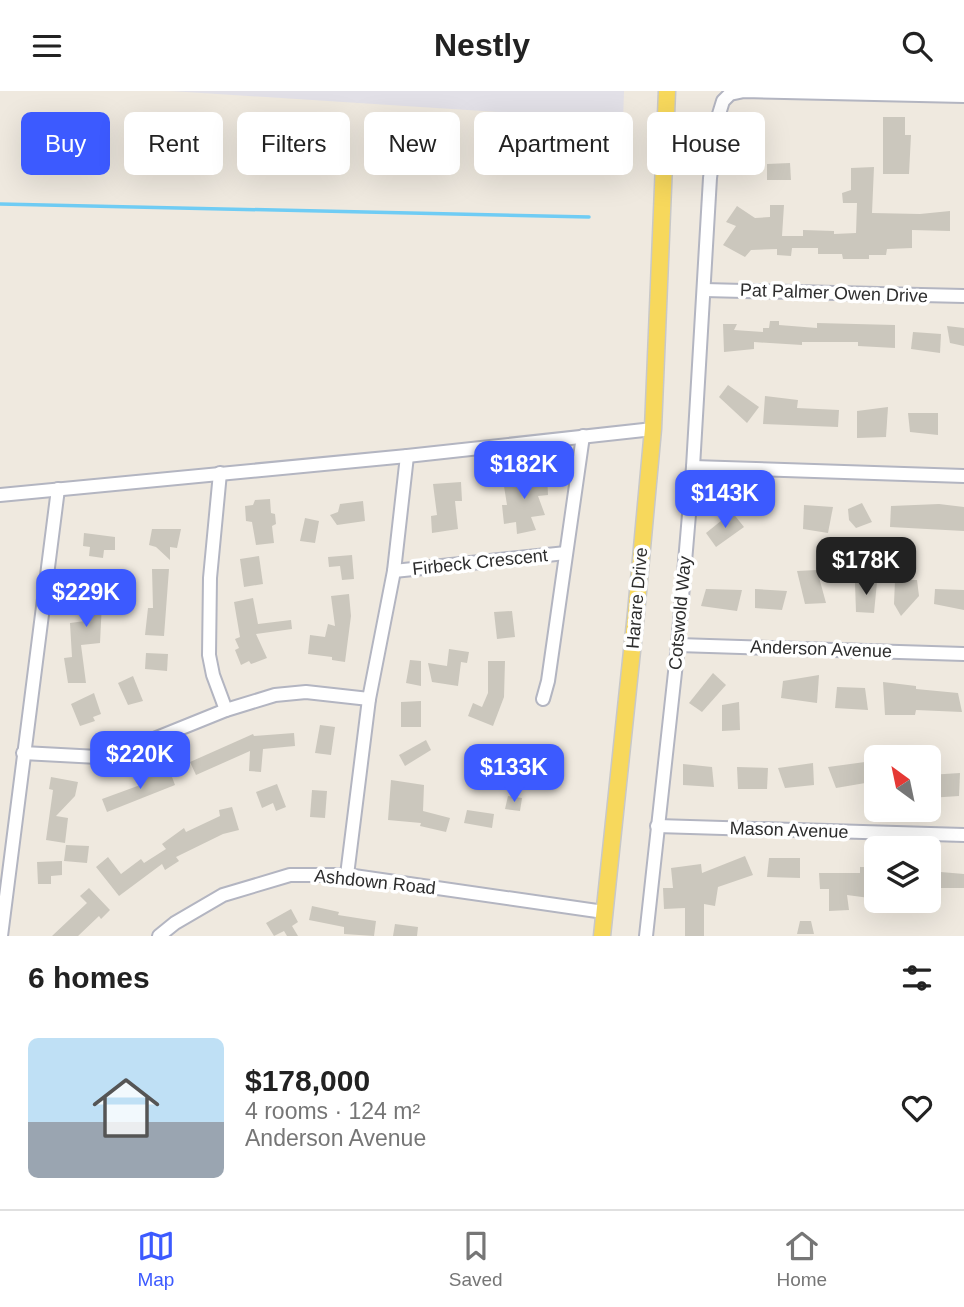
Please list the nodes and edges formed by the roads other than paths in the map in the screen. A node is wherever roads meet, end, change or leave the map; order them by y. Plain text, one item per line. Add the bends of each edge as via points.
1 (667, 91) edge
2 (964, 96) edge
3 (704, 290) junction
4 (964, 296) edge
5 (653, 429) junction
6 (583, 436) junction
7 (407, 456) junction
8 (693, 467) junction
9 (220, 473) junction
10 (964, 476) edge
11 (58, 489) junction
12 (0, 495) edge
13 (566, 554) junction
14 (394, 571) junction
15 (678, 645) junction
16 (964, 653) edge
17 (369, 699) junction
18 (543, 699) dead end
19 (226, 710) junction
20 (23, 753) junction
21 (657, 826) junction
22 (964, 835) edge
23 (347, 876) junction
24 (604, 912) junction
25 (1, 936) edge
26 (159, 936) edge
27 (602, 936) edge
28 (646, 936) edge

1 - 5 main road, Harare Drive
2 - 3 street, Cotswold Way via 744,91 730,95 719,114 710,178
3 - 4 street, Pat Palmer Owen Drive
3 - 8 street, Cotswold Way
5 - 6 street
5 - 24 main road, Harare Drive
6 - 7 street
6 - 13 street
7 - 9 street
7 - 14 street
8 - 10 street
8 - 15 street, Cotswold Way
9 - 11 street
9 - 19 street via 209,655
11 - 12 street
11 - 20 street
13 - 14 street, Firbeck Crescent
13 - 18 street
14 - 17 street
15 - 16 street, Anderson Avenue
15 - 21 street, Cotswold Way
17 - 19 street via 290,692
17 - 23 street
19 - 20 street via 117,754
20 - 25 street
21 - 22 street, Mason Avenue
21 - 28 street, Cotswold Way
23 - 24 street, Ashdown Road
23 - 26 street, Ashdown Road via 290,875 265,881 223,895
24 - 27 main road, Harare Drive

